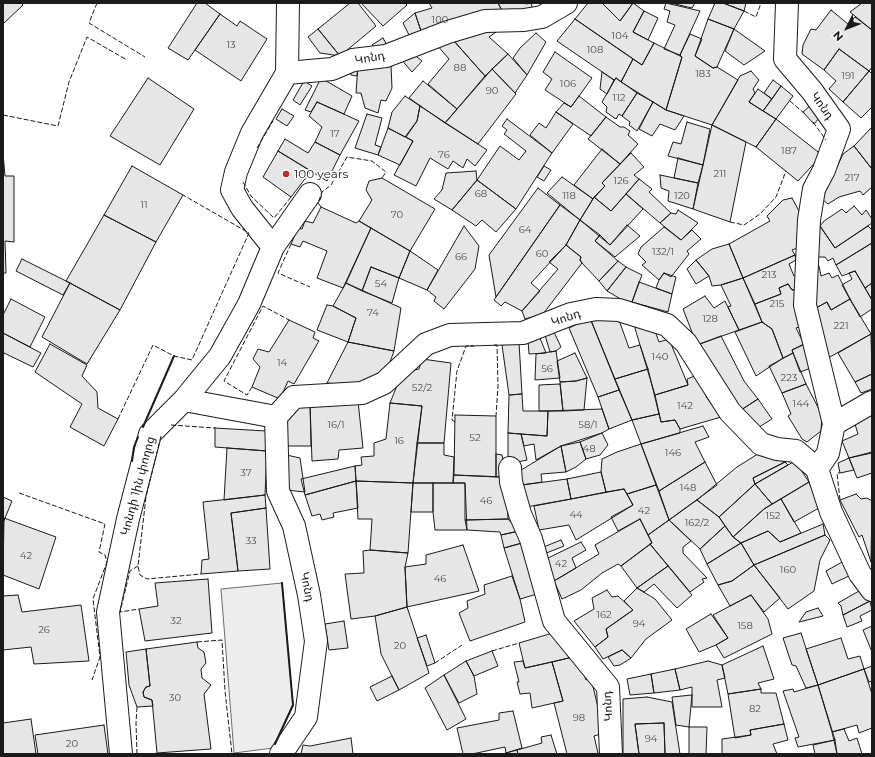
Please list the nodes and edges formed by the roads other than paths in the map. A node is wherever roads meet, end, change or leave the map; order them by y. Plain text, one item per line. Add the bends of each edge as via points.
1 (288, 3) edge
2 (566, 3) edge
3 (787, 3) edge
4 (286, 73) junction
5 (310, 194) dead end
6 (273, 248) junction
7 (184, 400) junction
8 (872, 402) edge
9 (276, 417) junction
10 (834, 424) junction
11 (510, 468) dead end
12 (817, 469) junction
13 (872, 590) edge
14 (121, 754) edge
15 (281, 754) edge
16 (611, 754) edge

1 - 4 street
2 - 4 street, Կոնդ via 542,17 485,21 386,56 353,60 332,69
3 - 10 street, Կոնդ via 785,59 839,129 814,189 809,220 805,305
4 - 6 street via 252,133 236,172 232,190 242,208
5 - 6 street, Կոնդի 1ին փողոց
6 - 7 street, Կոնդի 1ին փողոց via 249,304 220,356
7 - 9 street
7 - 14 street, Կոնդի 1ին փողոց via 150,434 108,612
8 - 10 street
9 - 12 street, Կոնդ via 294,397 362,393 384,383 426,344 450,335 523,333 571,314 596,309 619,310 667,325 686,344 730,412 761,444 796,451
9 - 15 street, Կոնդ via 278,491 294,526 310,595 316,641 306,717
10 - 12 street, Կոնդ via 828,453
11 - 16 street, Կոնդ via 520,514 531,539 554,621 608,687
12 - 13 street via 831,512 860,574

